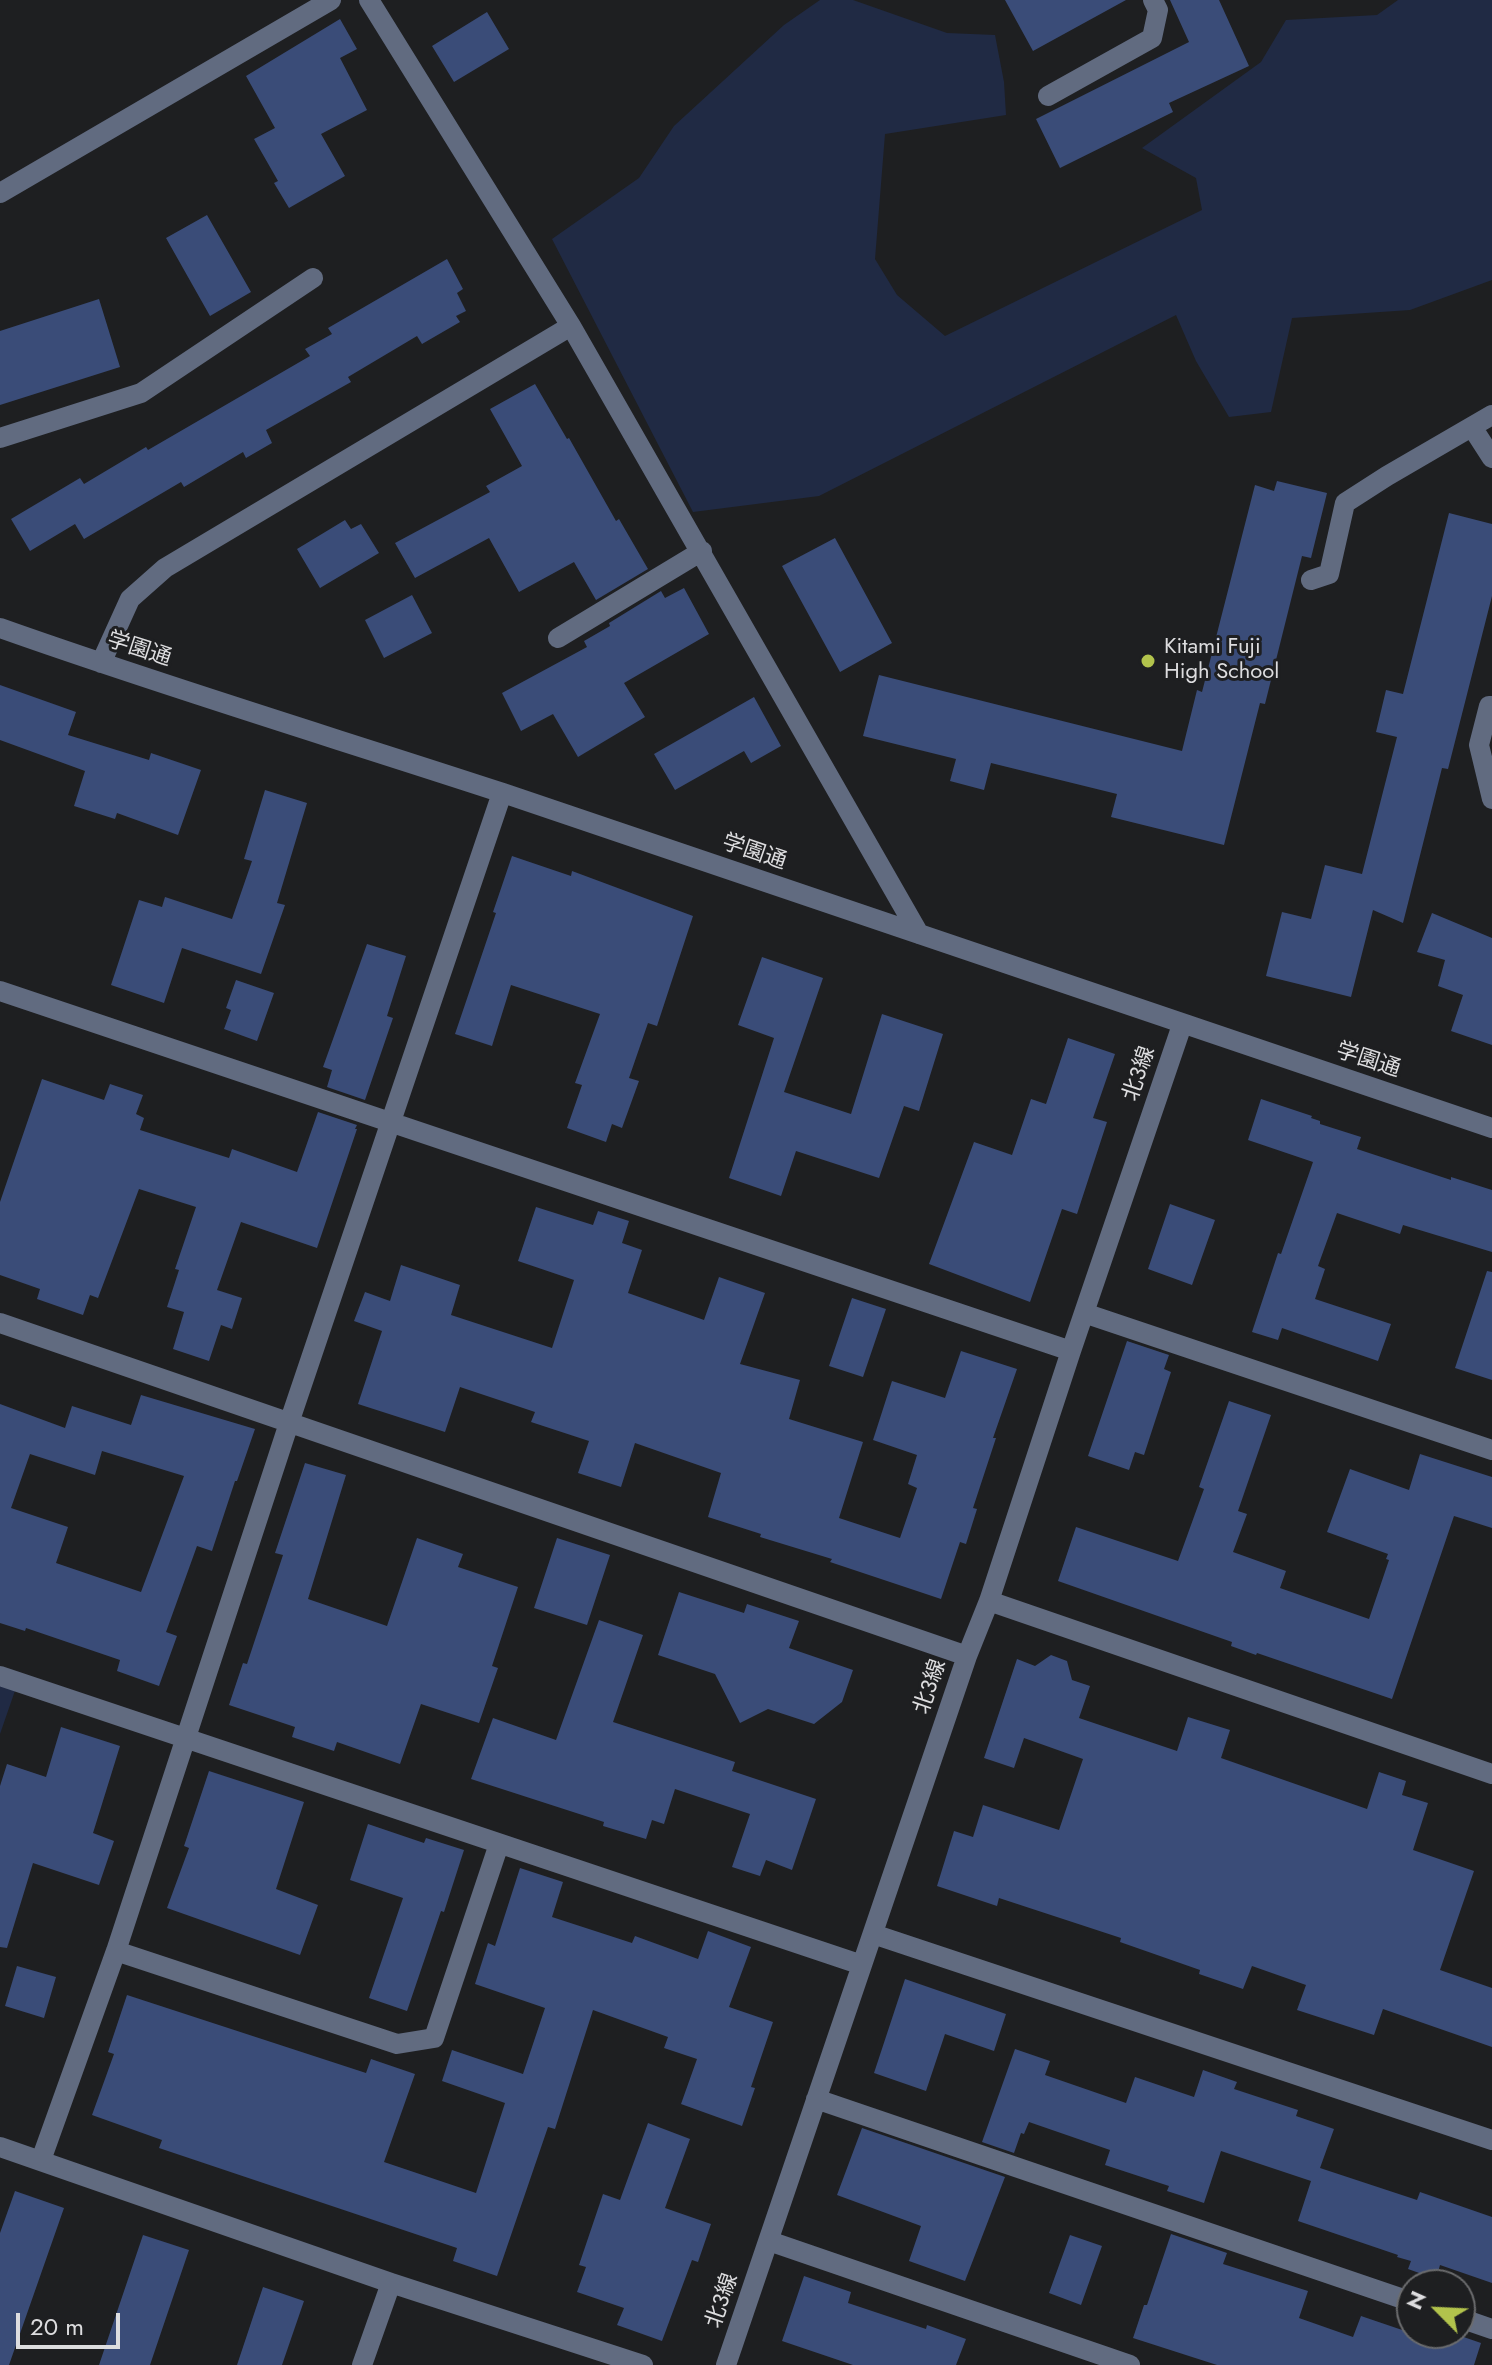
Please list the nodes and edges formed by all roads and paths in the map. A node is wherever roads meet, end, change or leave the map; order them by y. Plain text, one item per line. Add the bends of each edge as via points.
1 (331, 0) edge
2 (369, 0) edge
3 (1153, 0) edge
4 (1048, 96) dead end
5 (0, 193) edge
6 (313, 278) dead end
7 (571, 326) junction
8 (1492, 415) edge
9 (1472, 427) junction
10 (0, 438) edge
11 (1492, 458) edge
12 (702, 551) junction
13 (1311, 580) dead end
14 (0, 628) edge
15 (558, 638) dead end
16 (101, 663) junction
17 (1492, 706) edge
18 (502, 793) junction
19 (1492, 799) edge
20 (919, 934) junction
21 (0, 991) edge
22 (1182, 1025) junction
23 (390, 1122) junction
24 (1492, 1128) edge
25 (1084, 1313) junction
26 (0, 1323) edge
27 (1071, 1351) junction
28 (289, 1423) junction
29 (1492, 1450) edge
30 (989, 1601) junction
31 (967, 1656) junction
32 (0, 1676) edge
33 (186, 1740) junction
34 (1492, 1774) edge
35 (499, 1844) junction
36 (873, 1934) junction
37 (116, 1951) junction
38 (862, 1965) junction
39 (816, 2099) junction
40 (1492, 2140) edge
41 (0, 2147) edge
42 (41, 2160) junction
43 (769, 2241) junction
44 (391, 2283) junction
45 (1396, 2297) edge
46 (362, 2365) edge
47 (643, 2365) edge
48 (726, 2365) edge
49 (1130, 2365) edge

1 - 5 street
2 - 7 street
3 - 4 street via 1158,10 1152,38
6 - 10 street via 141,393
7 - 12 street
7 - 16 street via 165,568 130,599
8 - 9 street
9 - 11 street
9 - 13 street via 1345,503 1329,574
12 - 15 street
12 - 20 street
14 - 16 street, 学園通
16 - 18 street, 学園通
17 - 19 street via 1479,745
18 - 20 street, 学園通
18 - 23 street
20 - 22 street, 学園通
21 - 23 street
22 - 24 street, 学園通
22 - 25 street, 北3線
23 - 27 street
23 - 28 street
25 - 27 street, 北3線
25 - 29 street
26 - 28 street
27 - 30 street, 北3線
28 - 31 street
28 - 33 street
30 - 31 street, 北3線
30 - 34 street
31 - 36 street, 北3線
32 - 33 street
33 - 35 street
33 - 37 street
35 - 37 street via 434,2038 397,2044
35 - 38 street
36 - 38 street, 北3線
36 - 40 street
37 - 42 street
38 - 39 street, 北3線
39 - 43 street, 北3線
39 - 45 street
41 - 42 street
42 - 44 street
43 - 48 street, 北3線
43 - 49 street
44 - 46 street
44 - 47 street

